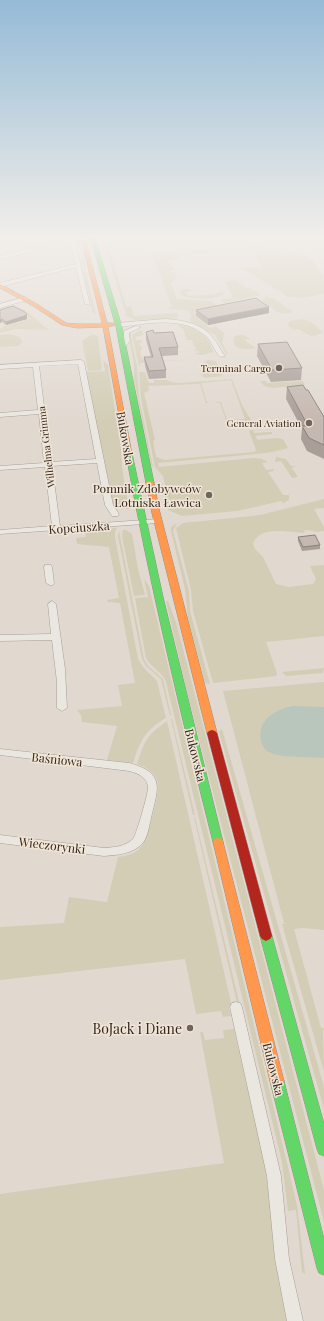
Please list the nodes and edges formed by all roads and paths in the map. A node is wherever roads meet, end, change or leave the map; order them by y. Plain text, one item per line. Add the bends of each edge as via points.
1 (23, 300) joint
2 (87, 300) edge
3 (99, 300) edge
4 (111, 300) edge
5 (88, 304) dead end
6 (0, 306) edge
7 (103, 315) junction
8 (118, 323) junction
9 (137, 325) junction
10 (83, 328) junction
11 (107, 330) junction
12 (123, 346) junction
13 (222, 356) dead end
14 (36, 365) junction
15 (0, 367) edge
16 (42, 412) junction
17 (0, 415) edge
18 (100, 461) junction
19 (49, 465) junction
20 (0, 468) edge
21 (115, 514) dead end
22 (158, 521) junction
23 (142, 522) junction
24 (56, 528) junction
25 (0, 532) edge
26 (48, 567) dead end
27 (50, 583) dead end
28 (52, 604) dead end
29 (54, 637) junction
30 (0, 638) edge
31 (62, 708) dead end
32 (0, 752) edge
33 (0, 839) edge
34 (104, 852) joint
35 (236, 1007) dead end
36 (324, 1149) edge
37 (324, 1268) edge
38 (296, 1321) edge

1 - 6 street
1 - 10 main road via 60,322
2 - 5 street
3 - 7 main road, Bukowska
4 - 8 main road, Bukowska
7 - 10 main road via 97,322
7 - 11 main road, Bukowska
8 - 9 street
8 - 9 street
8 - 11 main road
8 - 12 main road, Bukowska
9 - 12 street via 126,332 127,341
9 - 13 street via 181,322 194,326 209,336 217,352
10 - 11 main road
11 - 23 main road, Bukowska
12 - 22 main road, Bukowska
14 - 15 street
14 - 16 street, Wilhelma Grimma
14 - 18 street via 81,362
16 - 17 street
16 - 19 street, Wilhelma Grimma
18 - 19 street
18 - 21 street via 109,505
19 - 20 street
19 - 24 street, Wilhelma Grimma
22 - 23 street, Kopciuszka
22 - 36 main road, Bukowska via 209,725
23 - 24 street, Kopciuszka
23 - 37 main road, Bukowska via 188,723
24 - 25 street, Kopciuszka
26 - 27 street
28 - 29 street
29 - 30 street
29 - 31 street
32 - 34 street, Baśniowa via 129,767 143,772 150,778 153,788 138,842 122,850
33 - 34 street, Wieczorynki
35 - 38 street via 274,1176 282,1259

